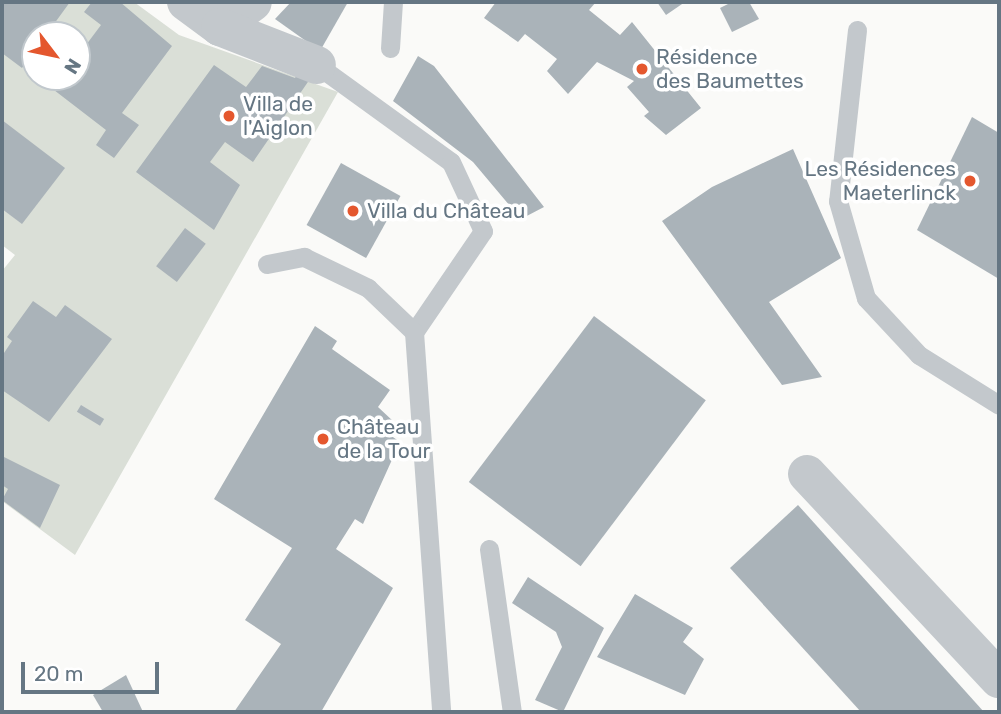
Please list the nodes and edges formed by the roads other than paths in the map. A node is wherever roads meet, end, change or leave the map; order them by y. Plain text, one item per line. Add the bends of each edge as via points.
1 (186, 2) edge
2 (253, 2) edge
3 (393, 2) edge
4 (220, 27) junction
5 (857, 30) dead end
6 (390, 48) dead end
7 (317, 65) joint
8 (267, 264) dead end
9 (414, 332) junction
10 (999, 405) edge
11 (807, 474) dead end
12 (489, 550) dead end
13 (999, 679) edge
14 (441, 712) edge
15 (512, 712) edge

1 - 4 street
2 - 4 street
3 - 6 lane
4 - 7 street
5 - 10 lane via 838,201 866,298 919,355
7 - 9 lane via 451,162 483,231
8 - 9 lane via 304,257 368,288
9 - 14 lane via 428,465
11 - 13 street
12 - 15 lane

